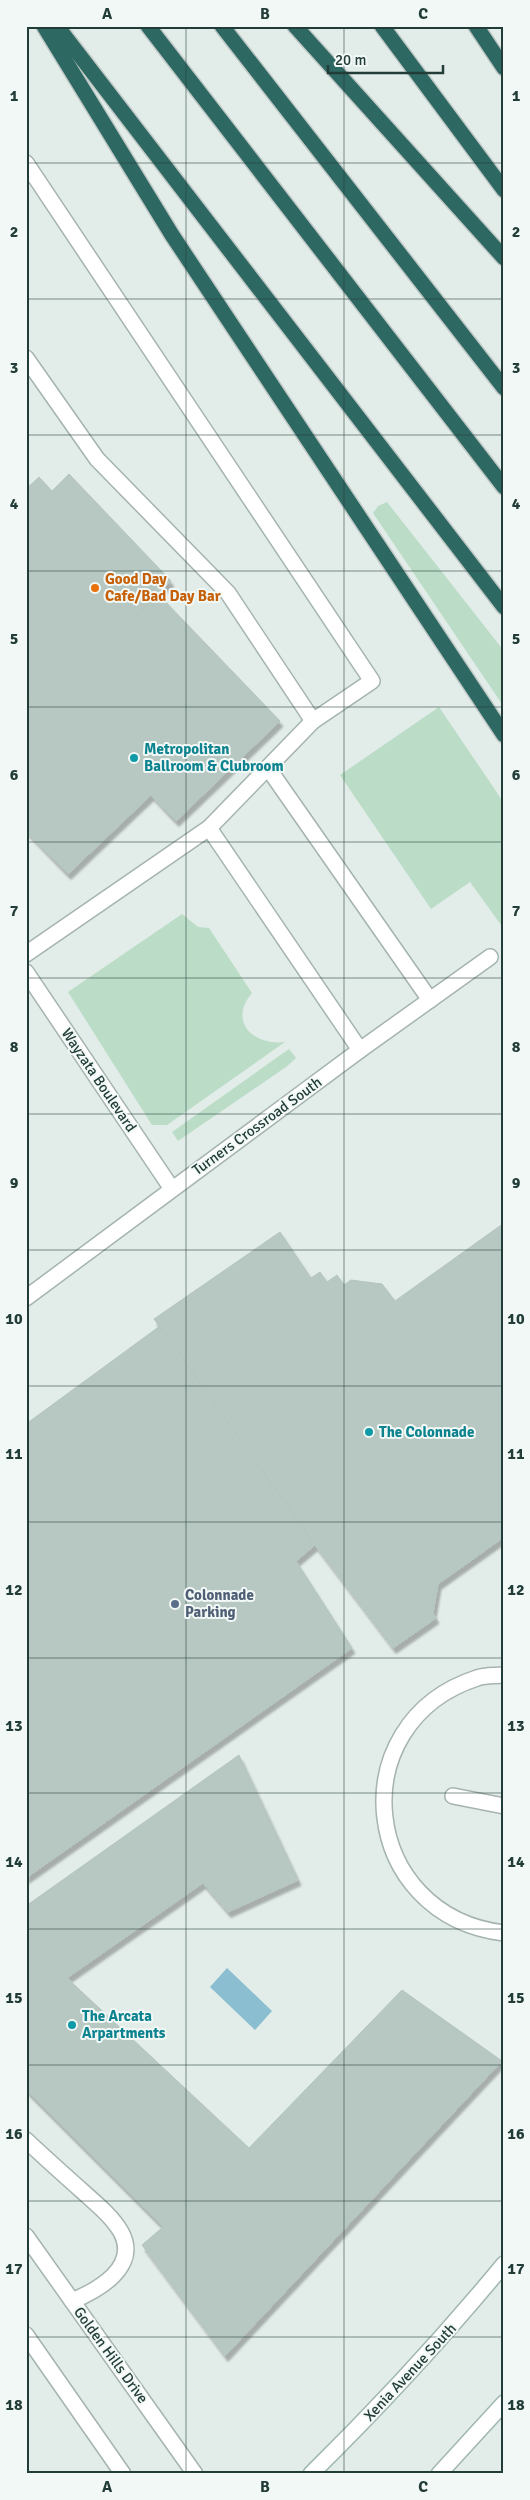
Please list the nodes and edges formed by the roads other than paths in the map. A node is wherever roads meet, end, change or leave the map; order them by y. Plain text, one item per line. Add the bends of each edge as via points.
1 (44, 26) edge
2 (58, 26) edge
3 (148, 26) edge
4 (222, 26) edge
5 (295, 26) edge
6 (382, 26) edge
7 (476, 26) edge
8 (504, 68) edge
9 (26, 163) edge
10 (504, 190) edge
11 (504, 258) edge
12 (26, 358) edge
13 (504, 388) edge
14 (504, 487) edge
15 (504, 607) edge
16 (313, 721) junction
17 (504, 735) edge
18 (268, 768) junction
19 (210, 828) junction
20 (26, 954) edge
21 (490, 957) dead end
22 (26, 972) edge
23 (430, 1000) junction
24 (360, 1050) junction
25 (172, 1189) junction
26 (26, 1298) edge
27 (504, 1675) edge
28 (453, 1796) dead end
29 (504, 1806) edge
30 (504, 1933) edge
31 (26, 2140) edge
32 (26, 2236) edge
33 (504, 2264) edge
34 (72, 2301) junction
35 (26, 2335) edge
36 (504, 2403) edge
37 (122, 2474) edge
38 (195, 2474) edge
39 (311, 2474) edge
40 (439, 2474) edge

1 - 17 highway via 172,235
2 - 15 highway
3 - 14 highway
4 - 13 highway
5 - 11 highway
6 - 10 highway
7 - 8 highway
9 - 16 street via 372,681
12 - 16 street via 97,459 228,593
16 - 18 street
18 - 19 street
18 - 23 street
19 - 20 street
19 - 24 street
21 - 23 street, Turners Crossroad South
22 - 25 street, Wayzata Boulevard
23 - 24 street, Turners Crossroad South
24 - 25 street, Turners Crossroad South
25 - 26 street, Turners Crossroad South
27 - 30 street via 478,1678 439,1696 415,1717 396,1746 386,1775 384,1812 393,1853 409,1881 430,1904 456,1921 482,1931
28 - 29 street
31 - 34 street via 106,2212 121,2233 125,2252 121,2267 90,2293
32 - 34 street, Golden Hills Drive
33 - 39 street, Xenia Avenue South via 412,2370
34 - 38 street, Golden Hills Drive
35 - 37 street
36 - 40 street

